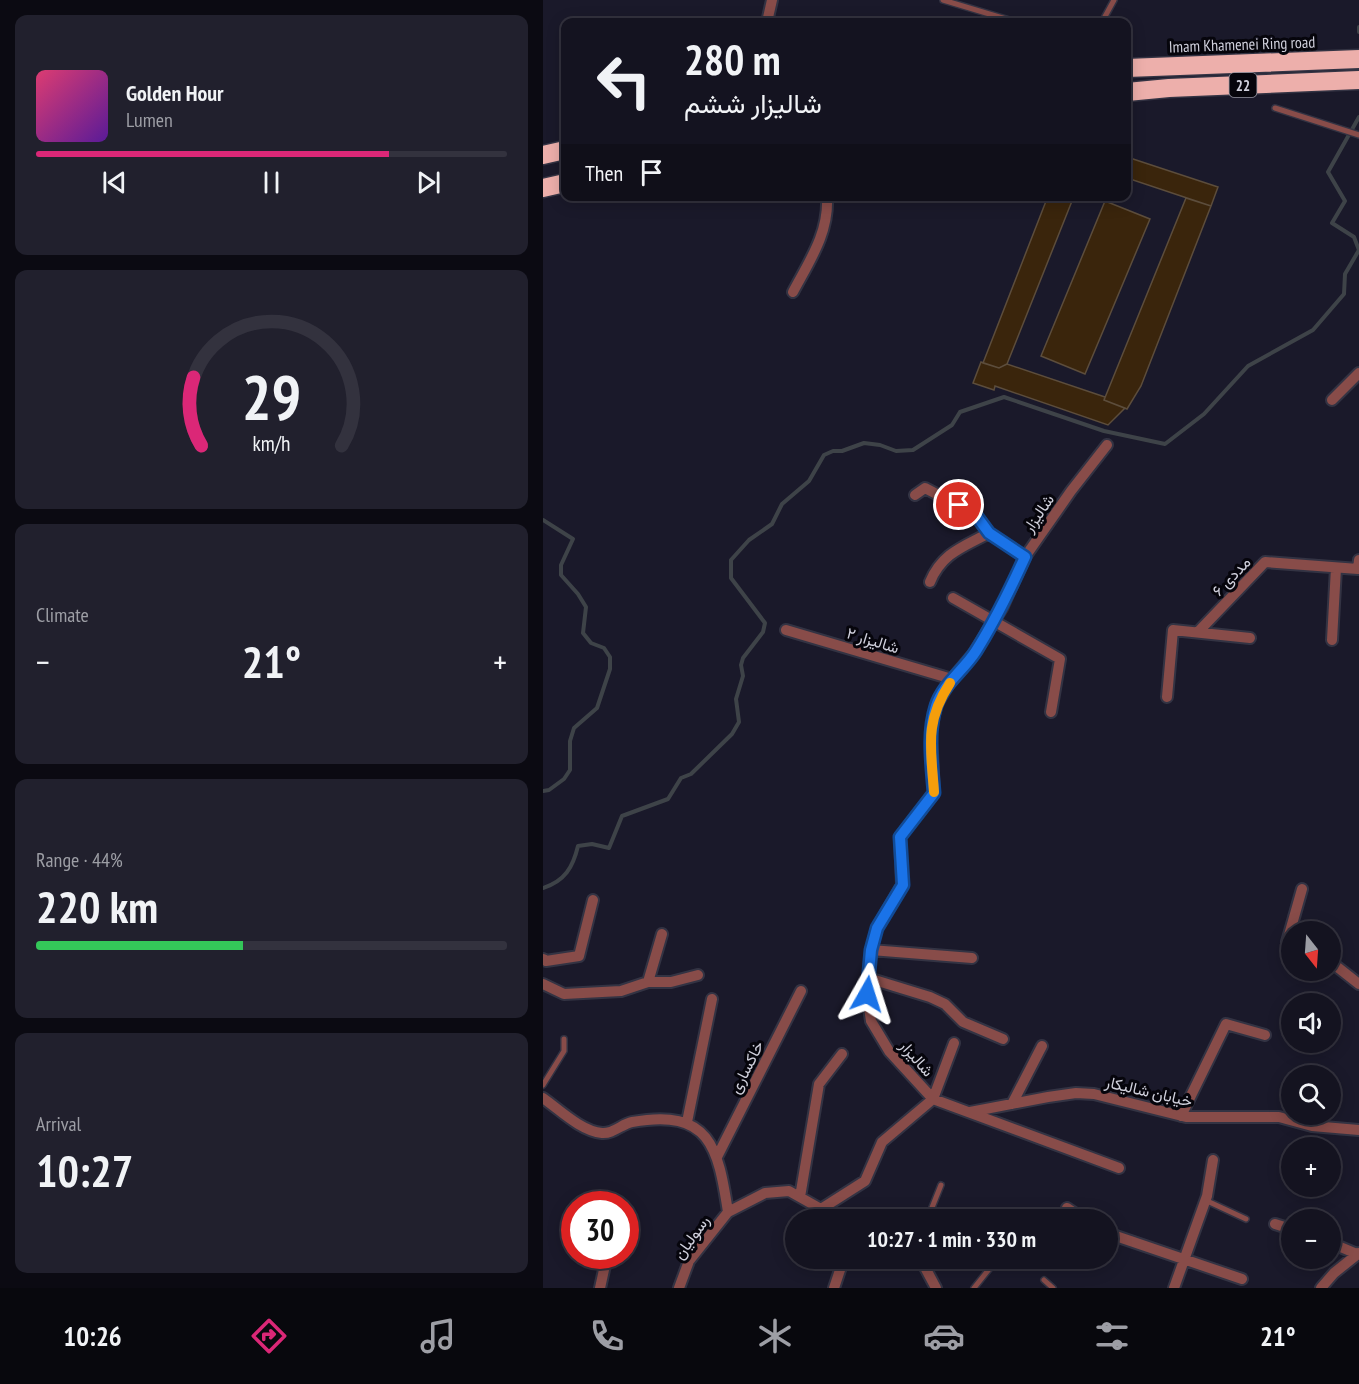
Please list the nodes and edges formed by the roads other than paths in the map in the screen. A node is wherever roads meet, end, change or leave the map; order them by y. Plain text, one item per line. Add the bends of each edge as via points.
1 (772, 0) edge
2 (943, 0) edge
3 (1114, 0) edge
4 (768, 18) edge
5 (1003, 18) edge
6 (1104, 18) edge
7 (1359, 59) edge
8 (1131, 68) edge
9 (1359, 80) edge
10 (1131, 92) edge
11 (1275, 108) dead end
12 (1357, 134) edge
13 (561, 151) edge
14 (543, 155) edge
15 (561, 184) edge
16 (543, 188) edge
17 (827, 201) edge
18 (793, 292) dead end
19 (1359, 373) edge
20 (1332, 400) dead end
21 (1107, 445) dead end
22 (915, 495) dead end
23 (989, 533) junction
24 (1025, 557) junction
25 (1359, 560) edge
26 (1336, 568) junction
27 (930, 582) dead end
28 (953, 598) dead end
29 (993, 623) junction
30 (786, 630) dead end
31 (1198, 632) junction
32 (1249, 638) dead end
33 (1332, 640) dead end
34 (952, 679) junction
35 (1167, 697) dead end
36 (1051, 712) dead end
37 (1302, 889) dead end
38 (593, 900) dead end
39 (1293, 921) edge
40 (662, 934) dead end
41 (871, 950) junction
42 (972, 958) dead end
43 (544, 963) edge
44 (1341, 970) edge
45 (698, 975) dead end
46 (868, 978) junction
47 (648, 982) junction
48 (543, 984) edge
49 (1359, 984) edge
50 (801, 991) dead end
51 (712, 999) dead end
52 (1265, 1035) dead end
53 (564, 1039) dead end
54 (1003, 1040) dead end
55 (954, 1043) dead end
56 (1043, 1046) dead end
57 (842, 1054) dead end
58 (543, 1085) edge
59 (543, 1098) edge
60 (933, 1099) junction
61 (1012, 1104) junction
62 (970, 1112) junction
63 (1181, 1116) junction
64 (687, 1122) junction
65 (1359, 1130) edge
66 (717, 1157) junction
67 (1213, 1160) dead end
68 (1119, 1168) dead end
69 (941, 1185) dead end
70 (800, 1197) junction
71 (1205, 1200) junction
72 (821, 1209) joint
73 (931, 1209) edge
74 (728, 1212) junction
75 (1246, 1219) dead end
76 (1275, 1224) dead end
77 (1281, 1226) edge
78 (1118, 1237) edge
79 (1341, 1246) edge
80 (1358, 1254) edge
81 (1184, 1259) junction
82 (604, 1269) edge
83 (840, 1269) edge
84 (926, 1269) edge
85 (989, 1269) edge
86 (1242, 1279) dead end
87 (1044, 1280) dead end
88 (600, 1288) edge
89 (679, 1288) edge
90 (834, 1288) edge
91 (936, 1288) edge
92 (974, 1288) edge
93 (1053, 1288) edge
94 (1174, 1288) edge
95 (1322, 1288) edge

1 - 4 street
2 - 5 lane
3 - 6 lane
7 - 8 highway, Imam Khamenei Ring road / 22
9 - 10 highway, 22
11 - 12 lane
13 - 14 highway
15 - 16 highway
17 - 18 street via 828,215 818,245
19 - 20 street
21 - 24 street, شالیزار
22 - 23 street via 925,488 975,514
23 - 24 street
23 - 27 street via 946,556
24 - 29 street, شالیزار
25 - 26 street, مددی ۶ via 1358,570
26 - 31 street, مددی ۶ via 1265,562
26 - 33 street
28 - 29 street
29 - 34 street, شالیزار
29 - 36 street via 1060,659
30 - 34 street, شالیزار ۲
31 - 32 street
31 - 35 street via 1173,630
34 - 41 street, شالیزار via 936,705 931,731 934,793 900,837 903,885 877,928
37 - 39 street
38 - 43 street via 579,956
40 - 47 street
41 - 42 street
41 - 46 street, شالیزار
44 - 49 street
45 - 47 street via 671,982
46 - 54 street via 930,996 963,1022
46 - 60 street, شالیزار via 871,1021 889,1051
47 - 48 street via 621,991 564,994
50 - 66 street, خاکساری
51 - 64 street
52 - 63 street via 1226,1024
53 - 58 lane via 564,1051
55 - 60 street
56 - 61 street
57 - 70 street via 819,1084
59 - 64 street via 585,1128 604,1133 630,1122
60 - 62 street
60 - 72 street, شالیزار via 882,1142 865,1181
61 - 62 street, خیابان شالیکار
61 - 63 street, خیابان شالیکار via 1076,1093 1094,1094
62 - 68 street
63 - 65 street, خیابان شالیکار via 1279,1117 1312,1126
64 - 66 street, رسولیان via 707,1139
66 - 74 street, رسولیان
67 - 71 street
69 - 73 lane
70 - 72 street
70 - 74 street via 789,1191 765,1193
71 - 75 lane
71 - 81 street
74 - 89 street, رسولیان via 689,1261
76 - 77 street
78 - 81 street
79 - 80 street
80 - 95 street
81 - 86 street
81 - 94 street
82 - 88 street
83 - 90 street
84 - 91 street
85 - 92 lane
87 - 93 lane

